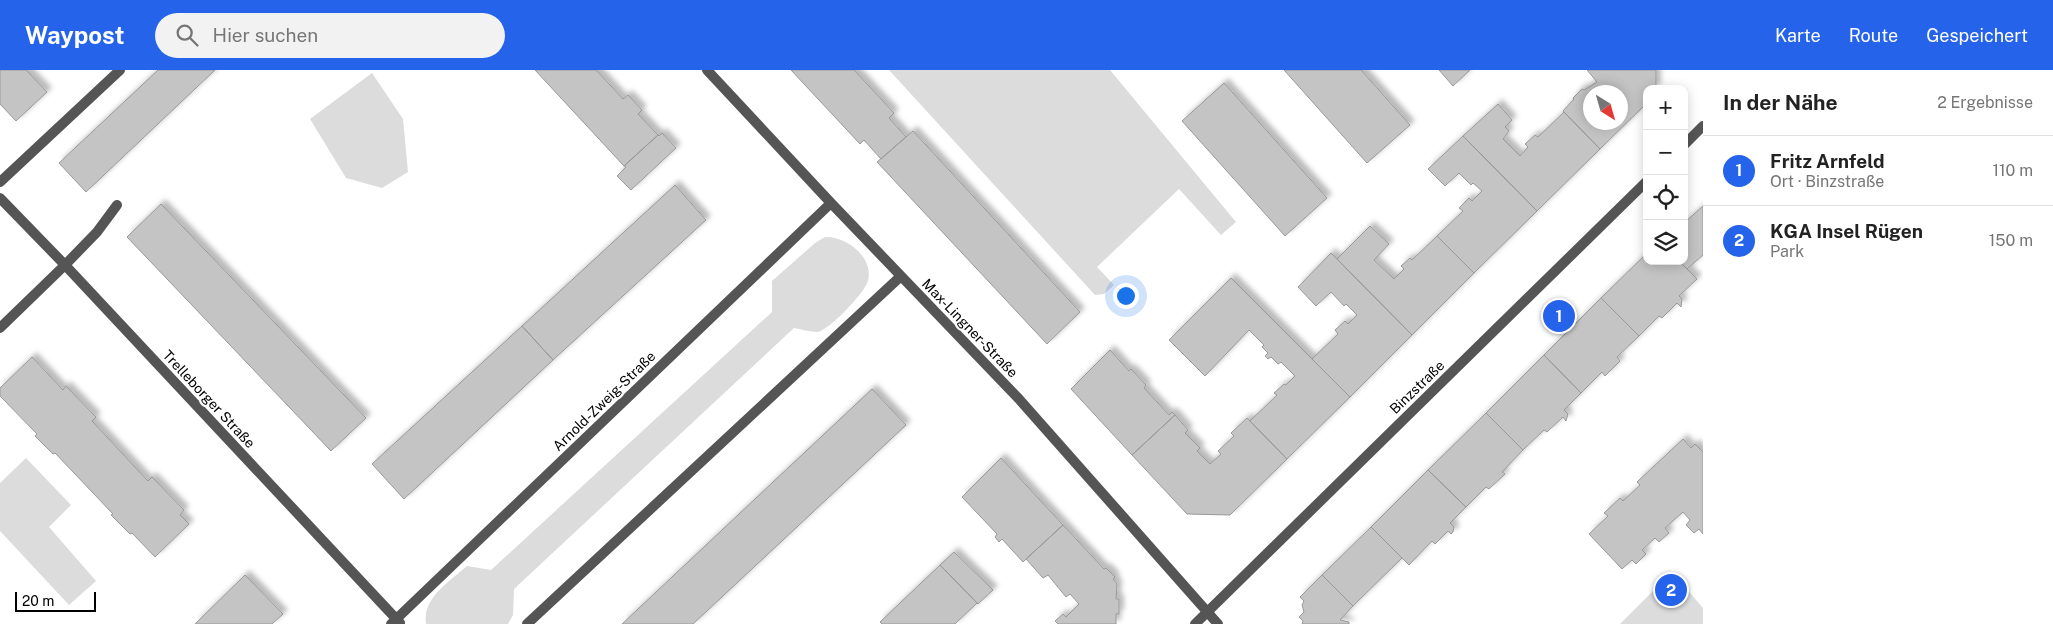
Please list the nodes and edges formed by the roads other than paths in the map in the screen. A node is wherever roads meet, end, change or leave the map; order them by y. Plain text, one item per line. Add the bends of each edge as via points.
1 (120, 70) edge
2 (707, 70) edge
3 (1703, 126) edge
4 (1688, 141) edge
5 (0, 182) edge
6 (1643, 185) edge
7 (0, 198) edge
8 (831, 203) junction
9 (117, 206) dead end
10 (65, 265) junction
11 (901, 276) junction
12 (0, 328) edge
13 (1207, 612) junction
14 (396, 622) edge
15 (527, 624) edge
16 (1195, 624) edge
17 (1218, 624) edge

1 - 5 street
2 - 8 street, Max-Lingner-Straße
3 - 4 street
6 - 13 street, Binzstraße
7 - 10 street, Trelleborger Straße
8 - 11 street, Max-Lingner-Straße
8 - 14 street, Arnold-Zweig-Straße
9 - 10 street
10 - 12 street
10 - 14 street, Trelleborger Straße
11 - 13 street, Max-Lingner-Straße via 1019,399
11 - 15 street
13 - 16 street, Binzstraße
13 - 17 street

